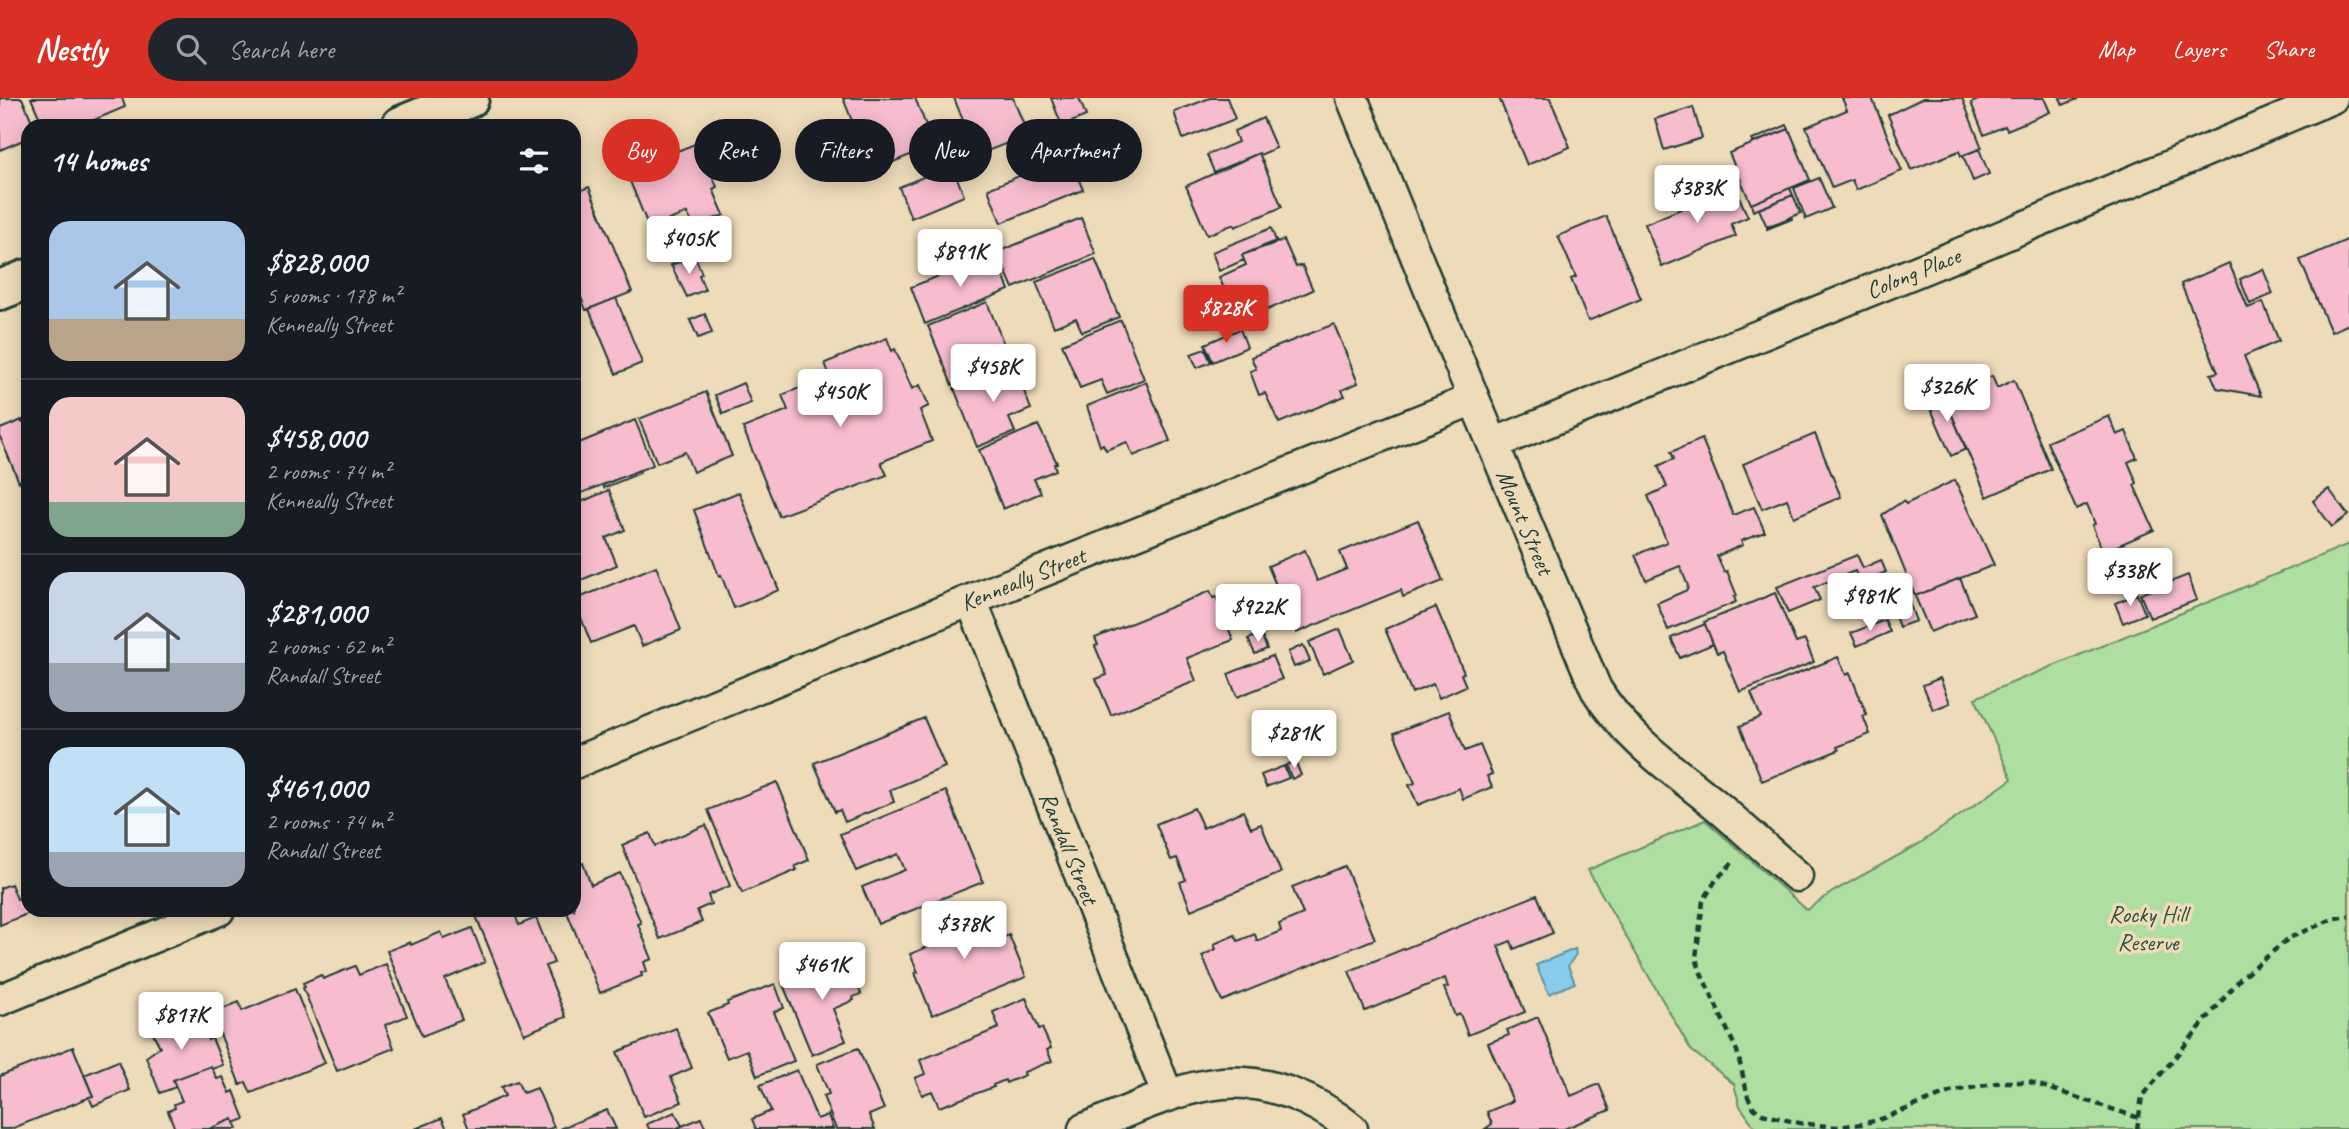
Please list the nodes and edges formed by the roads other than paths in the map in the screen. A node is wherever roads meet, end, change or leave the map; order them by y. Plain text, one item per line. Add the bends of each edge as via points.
1 (469, 98) edge
2 (1352, 98) edge
3 (2332, 98) edge
4 (418, 119) edge
5 (21, 282) edge
6 (0, 290) edge
7 (1474, 399) junction
8 (1493, 444) junction
9 (971, 600) junction
10 (581, 760) edge
11 (1797, 876) dead end
12 (202, 917) edge
13 (0, 1000) edge
14 (1168, 1096) junction
15 (1084, 1129) edge
16 (1352, 1129) edge

1 - 4 main road
2 - 7 street, Mount Street
3 - 8 street, Colong Place
5 - 6 main road
7 - 8 street, Mount Street
7 - 9 street, Kenneally Street
8 - 11 street, Mount Street via 1596,690 1608,708 1640,743
9 - 10 street, Kenneally Street
9 - 14 street, Randall Street
12 - 13 street
14 - 15 street
14 - 16 street via 1223,1083 1263,1084 1304,1098

